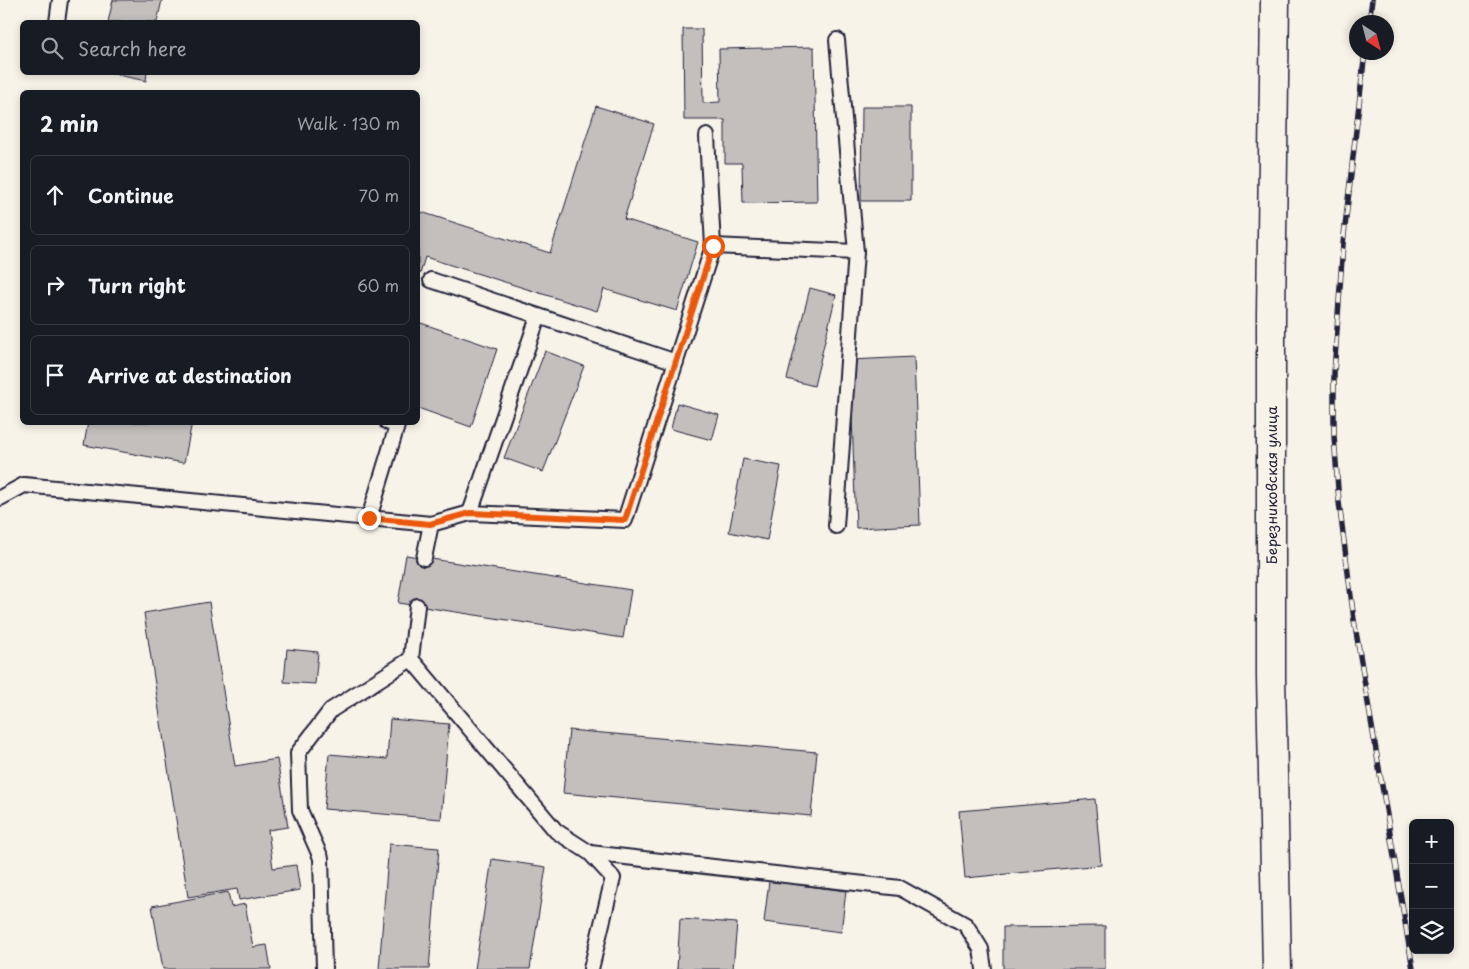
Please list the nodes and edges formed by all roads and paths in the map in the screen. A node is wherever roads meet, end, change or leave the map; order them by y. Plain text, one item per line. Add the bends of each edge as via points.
1 (60, 0) edge
2 (1274, 0) edge
3 (57, 20) edge
4 (837, 40) dead end
5 (707, 136) dead end
6 (713, 246) junction
7 (856, 252) junction
8 (431, 280) dead end
9 (538, 317) junction
10 (676, 362) junction
11 (394, 425) edge
12 (0, 498) edge
13 (470, 513) junction
14 (369, 518) junction
15 (430, 524) junction
16 (836, 526) dead end
17 (424, 558) dead end
18 (417, 606) dead end
19 (411, 659) junction
20 (590, 852) junction
21 (324, 969) edge
22 (591, 969) edge
23 (984, 969) edge
24 (1277, 969) edge

1 - 3 lane
2 - 24 street, Березниковская улица via 1271,677
4 - 7 lane
5 - 6 lane
6 - 7 lane
6 - 10 lane
7 - 16 lane
8 - 9 lane
9 - 10 lane
9 - 13 lane
10 - 13 lane via 625,520
11 - 14 lane via 397,426
12 - 14 lane via 24,485
13 - 15 lane
14 - 15 lane
15 - 17 lane
18 - 19 lane
19 - 20 lane via 556,831
19 - 21 lane via 331,710 298,753 300,810 321,858
20 - 22 lane via 613,878
20 - 23 lane via 900,888 966,924 981,949

